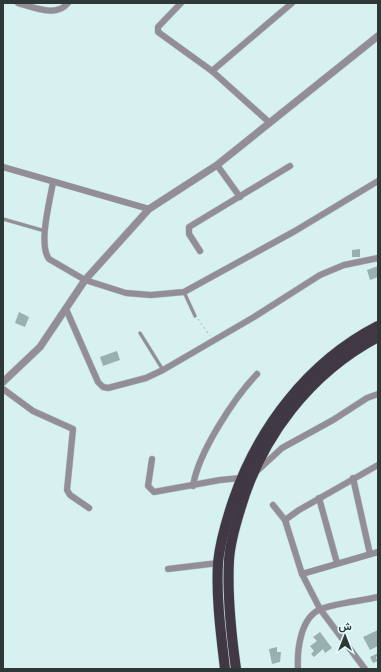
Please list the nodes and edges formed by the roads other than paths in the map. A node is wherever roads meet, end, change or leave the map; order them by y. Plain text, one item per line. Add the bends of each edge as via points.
1 (18, 3) edge
2 (68, 3) edge
3 (181, 3) edge
4 (292, 3) edge
5 (378, 36) edge
6 (212, 71) junction
7 (270, 123) junction
8 (217, 165) junction
9 (3, 166) edge
10 (290, 166) dead end
11 (378, 181) edge
12 (52, 182) junction
13 (240, 197) junction
14 (149, 209) junction
15 (3, 219) edge
16 (45, 231) junction
17 (200, 251) dead end
18 (378, 258) edge
19 (85, 280) junction
20 (184, 292) junction
21 (66, 309) junction
22 (195, 316) road end
23 (378, 326) edge
24 (140, 333) dead end
25 (378, 337) edge
26 (163, 370) junction
27 (256, 374) dead end
28 (3, 382) edge
29 (3, 389) edge
30 (378, 394) edge
31 (152, 459) dead end
32 (378, 465) edge
33 (251, 476) junction
34 (241, 478) junction
35 (353, 478) junction
36 (193, 486) junction
37 (319, 498) junction
38 (273, 505) dead end
39 (89, 508) dead end
40 (285, 520) junction
41 (378, 552) edge
42 (370, 554) junction
43 (218, 563) junction
44 (337, 564) junction
45 (168, 569) dead end
46 (302, 574) junction
47 (378, 597) edge
48 (320, 609) junction
49 (225, 669) edge
50 (236, 669) edge
51 (298, 669) edge
52 (365, 669) edge

1 - 2 street via 55,11
3 - 6 street via 157,30
4 - 6 street
5 - 7 street
6 - 7 street
7 - 8 street
8 - 13 street
8 - 14 street
9 - 12 street
10 - 13 street
11 - 20 street via 295,231
12 - 14 street
12 - 16 street
13 - 17 street via 189,228 189,234
14 - 19 street
15 - 16 lane
16 - 19 street via 45,254 49,259
18 - 26 street via 344,265 320,275
19 - 20 street via 126,293 142,295
19 - 21 street
20 - 22 lane
21 - 26 street via 103,388 146,378
21 - 28 street via 40,347
23 - 34 highway via 347,344 309,376 288,399 250,456
24 - 26 lane
25 - 33 highway via 322,376 298,402 272,437
27 - 36 street via 227,412 198,468
29 - 39 street via 33,411 73,429 67,490
30 - 33 street via 282,448
31 - 36 street via 148,481 150,490 158,492
32 - 35 street
33 - 50 highway via 234,530 229,559 229,595
34 - 36 street
34 - 43 highway via 225,523
35 - 37 street
35 - 42 street
37 - 40 street
37 - 44 street
38 - 40 street
40 - 46 street
41 - 42 street
42 - 44 street
43 - 45 street
43 - 49 highway via 218,601
44 - 46 street
46 - 48 street
47 - 48 street
48 - 51 street via 307,621 299,646
48 - 52 street

